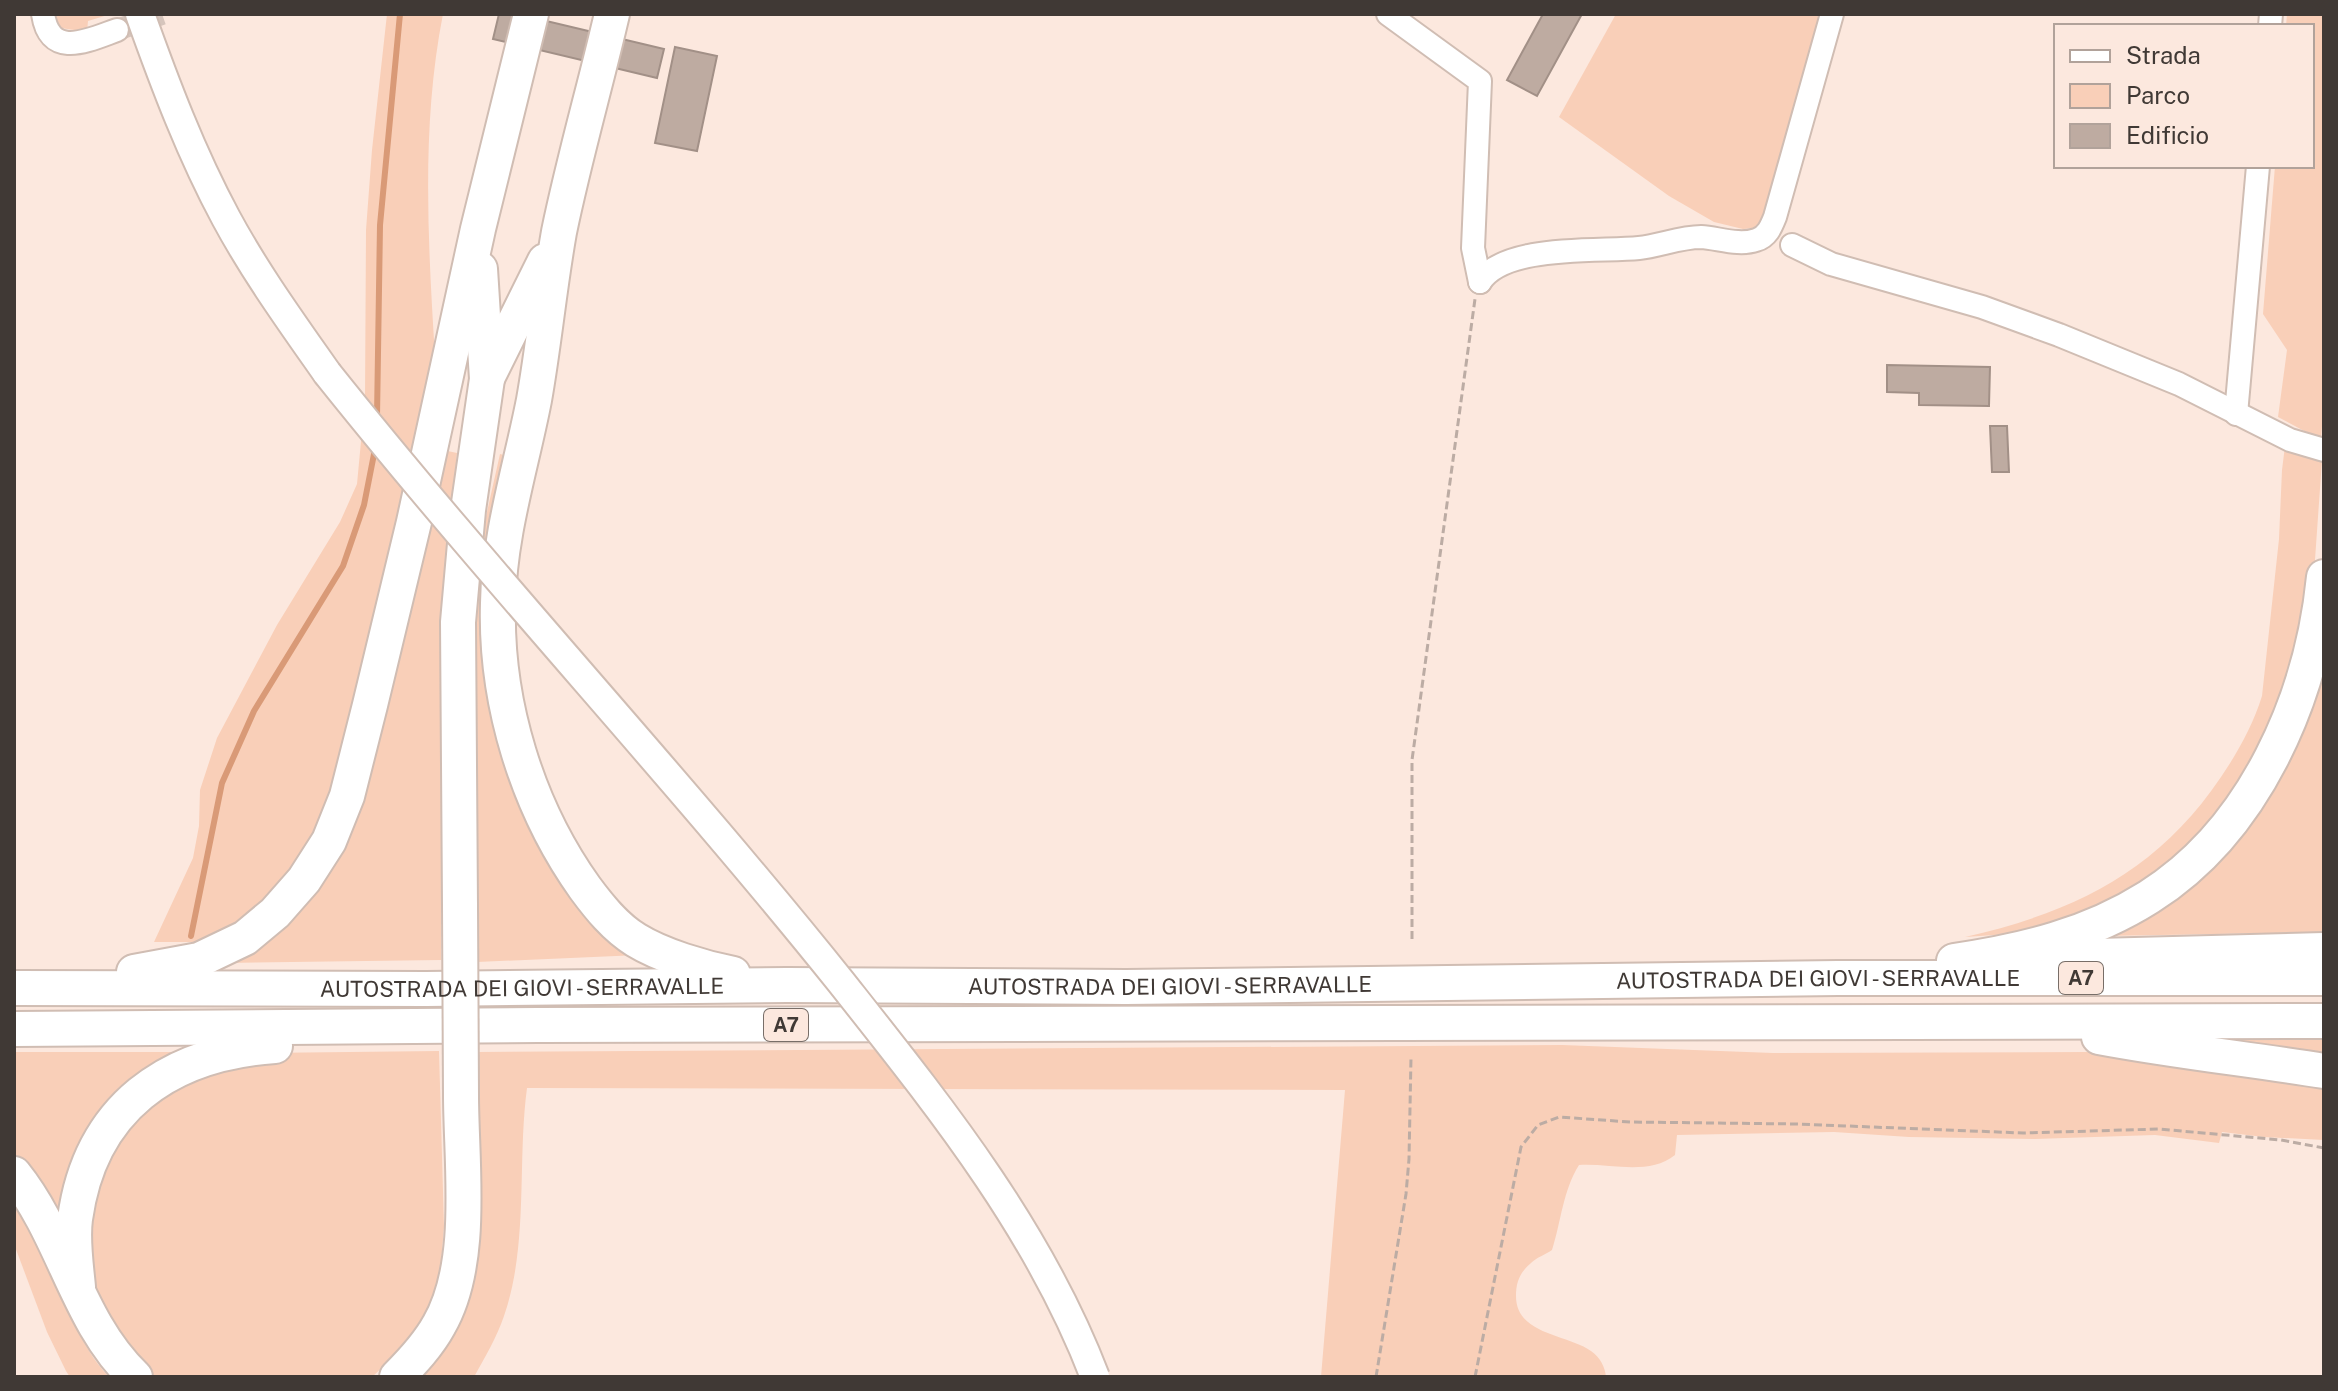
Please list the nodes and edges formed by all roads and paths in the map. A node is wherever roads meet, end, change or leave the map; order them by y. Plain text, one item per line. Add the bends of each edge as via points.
1 (43, 14) edge
2 (140, 14) edge
3 (531, 14) edge
4 (612, 14) edge
5 (1388, 14) edge
6 (1832, 14) edge
7 (124, 22) edge
8 (157, 62) junction
9 (2258, 168) edge
10 (478, 229) junction
11 (559, 232) junction
12 (1792, 245) dead end
13 (1480, 282) junction
14 (487, 379) junction
15 (2236, 414) junction
16 (2324, 450) edge
17 (2324, 577) edge
18 (1412, 939) dead end
19 (2324, 950) edge
20 (1954, 961) junction
21 (1838, 978) junction
22 (2324, 978) edge
23 (787, 985) junction
24 (14, 987) edge
25 (2324, 1021) edge
26 (2024, 1022) junction
27 (538, 1025) junction
28 (14, 1029) edge
29 (1411, 1057) dead end
30 (2324, 1071) edge
31 (2324, 1148) edge
32 (14, 1174) edge
33 (78, 1287) junction
34 (135, 1377) edge
35 (397, 1377) edge
36 (1095, 1377) edge
37 (1376, 1377) edge
38 (1475, 1377) edge

1 - 7 lane via 50,33 69,45
2 - 8 main road
3 - 10 highway
4 - 11 highway
5 - 13 lane via 1480,81 1473,248
6 - 13 lane via 1775,217 1763,237 1744,242 1701,237 1529,257 1497,264
7 - 8 main road
8 - 36 main road, bridge via 227,221 327,373 398,463 788,916 950,1119 1039,1256
9 - 15 lane
10 - 14 highway
10 - 24 highway via 378,674 347,796 329,841 275,913 245,938 199,960
11 - 14 highway
11 - 23 highway via 498,602 502,679 519,754 543,816 603,912 636,940 683,960
12 - 15 lane via 1831,264 2038,326 2179,384
13 - 18 path via 1412,760
14 - 35 highway, bridge via 458,622 462,1230 456,1279 441,1323
15 - 16 lane
17 - 20 highway via 2304,678 2267,769 2193,863 2149,897 2102,922 2012,953
19 - 20 highway
20 - 21 highway
21 - 22 highway, AUTOSTRADA DEI GIOVI - SERRAVALLE / A7
21 - 23 highway, AUTOSTRADA DEI GIOVI - SERRAVALLE / A7 via 1126,987
23 - 24 highway, AUTOSTRADA DEI GIOVI - SERRAVALLE / A7
25 - 26 highway, AUTOSTRADA DEI GIOVI - SERRAVALLE / A7
26 - 27 highway, AUTOSTRADA DEI GIOVI - SERRAVALLE / A7
26 - 30 highway via 2152,1047
27 - 28 highway, AUTOSTRADA DEI GIOVI - SERRAVALLE / A7
27 - 33 highway via 353,1045 245,1048 205,1057 168,1075 133,1100 104,1132 84,1173 74,1222
29 - 37 path via 1406,1194
31 - 38 path via 2159,1129 2023,1133 1559,1117 1544,1121 1521,1147
32 - 33 highway
33 - 34 highway via 98,1333

